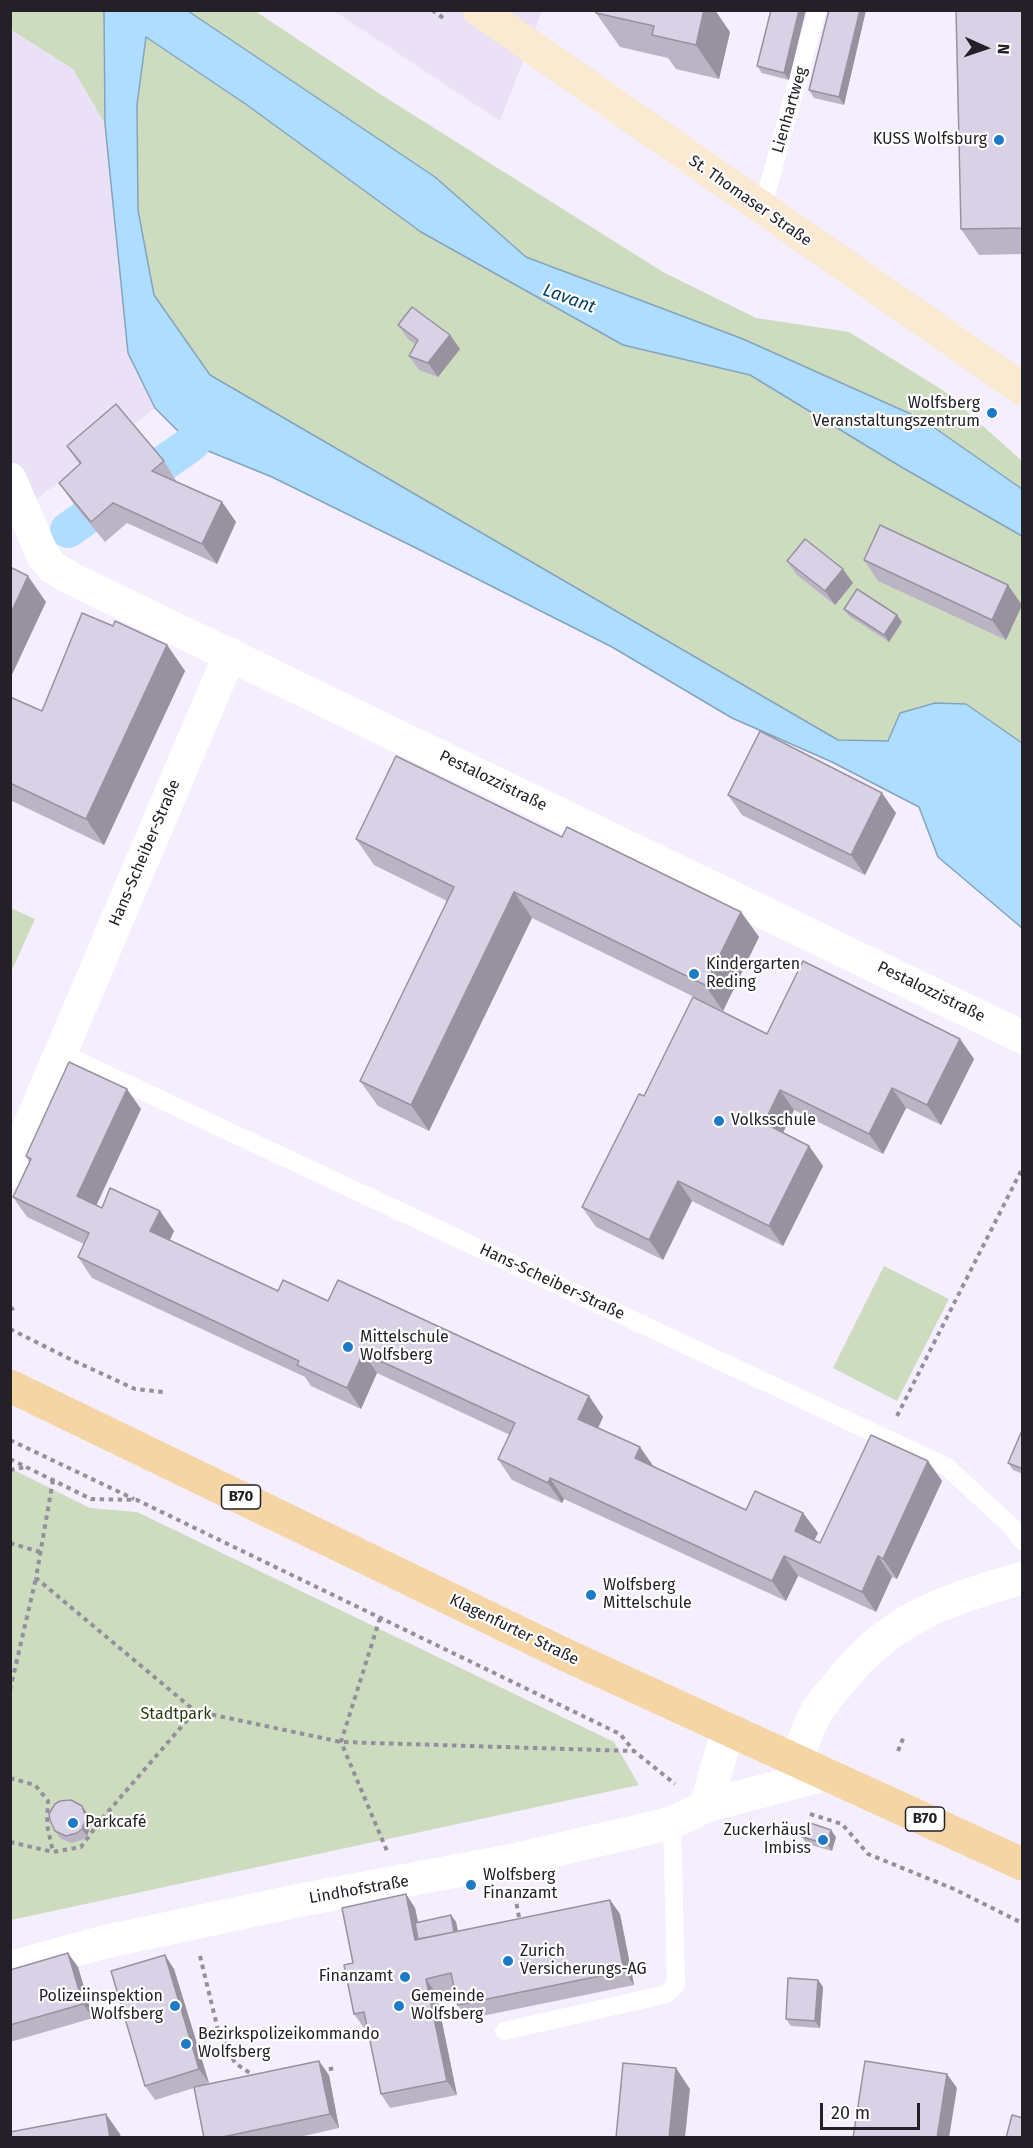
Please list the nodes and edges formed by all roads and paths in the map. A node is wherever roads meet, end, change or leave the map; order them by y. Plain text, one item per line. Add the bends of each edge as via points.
1 (479, 10) edge
2 (817, 10) edge
3 (762, 209) junction
4 (1023, 389) edge
5 (10, 479) edge
6 (230, 654) junction
7 (1023, 1037) edge
8 (61, 1053) junction
9 (1023, 1169) edge
10 (10, 1172) edge
11 (10, 1329) edge
12 (10, 1386) edge
13 (163, 1392) dead end
14 (886, 1438) junction
15 (10, 1440) edge
16 (10, 1460) edge
17 (26, 1467) junction
18 (10, 1470) edge
19 (52, 1480) junction
20 (137, 1500) junction
21 (1023, 1541) edge
22 (10, 1543) edge
23 (40, 1552) junction
24 (36, 1578) junction
25 (1023, 1578) edge
26 (380, 1618) junction
27 (12, 1673) edge
28 (10, 1690) edge
29 (195, 1711) junction
30 (728, 1729) junction
31 (904, 1736) dead end
32 (341, 1742) junction
33 (634, 1751) junction
34 (898, 1751) dead end
35 (797, 1759) junction
36 (827, 1774) junction
37 (10, 1778) edge
38 (706, 1806) junction
39 (801, 1815) dead end
40 (672, 1822) junction
41 (10, 1842) edge
42 (53, 1852) junction
43 (509, 1861) junction
44 (1023, 1863) edge
45 (400, 1882) junction
46 (192, 1923) junction
47 (1023, 1923) edge
48 (511, 1928) edge
49 (10, 1968) edge
50 (504, 2031) dead end
51 (335, 2068) dead end
52 (312, 2072) edge
53 (266, 2078) edge

1 - 3 main road, St. Thomaser Straße
2 - 3 lane, Lienhartweg
3 - 4 main road, St. Thomaser Straße
5 - 6 street, Pestalozzistraße via 43,556 52,567
6 - 7 street, Pestalozzistraße
6 - 8 street, Hans-Scheiber-Straße
8 - 10 street, Hans-Scheiber-Straße
8 - 14 lane, Hans-Scheiber-Straße
9 - 14 path
11 - 13 path via 135,1389
12 - 30 main road, Klagenfurter Straße / B70 via 570,1658
14 - 21 lane, Hans-Scheiber-Straße via 947,1467
15 - 20 path
16 - 17 path
17 - 18 path
17 - 19 path
19 - 20 path via 91,1499
19 - 23 path
20 - 26 path
22 - 23 path
23 - 24 path
24 - 27 path
24 - 29 path
25 - 35 street via 923,1612 889,1633 852,1665 817,1712
26 - 32 path
26 - 33 path via 620,1734
27 - 28 path
29 - 32 path
29 - 42 path via 81,1847
30 - 35 main road, Klagenfurter Straße / B70
30 - 38 street
31 - 34 path
32 - 33 path
32 - 45 path
33 - 38 path
35 - 36 main road, Klagenfurter Straße / B70
36 - 38 street, Lindhofstraße
36 - 44 main road, Klagenfurter Straße / B70
37 - 42 path via 35,1785 48,1801 47,1825
38 - 40 street, Lindhofstraße
39 - 47 path via 811,1814 842,1824 867,1854 954,1889
40 - 43 street, Lindhofstraße
40 - 50 lane via 676,1985 667,1994
41 - 42 path
43 - 45 street, Lindhofstraße
43 - 48 path via 521,1926
45 - 46 street, Lindhofstraße
46 - 49 street, Lindhofstraße
46 - 53 path via 218,2030 235,2063 255,2077
51 - 52 path

